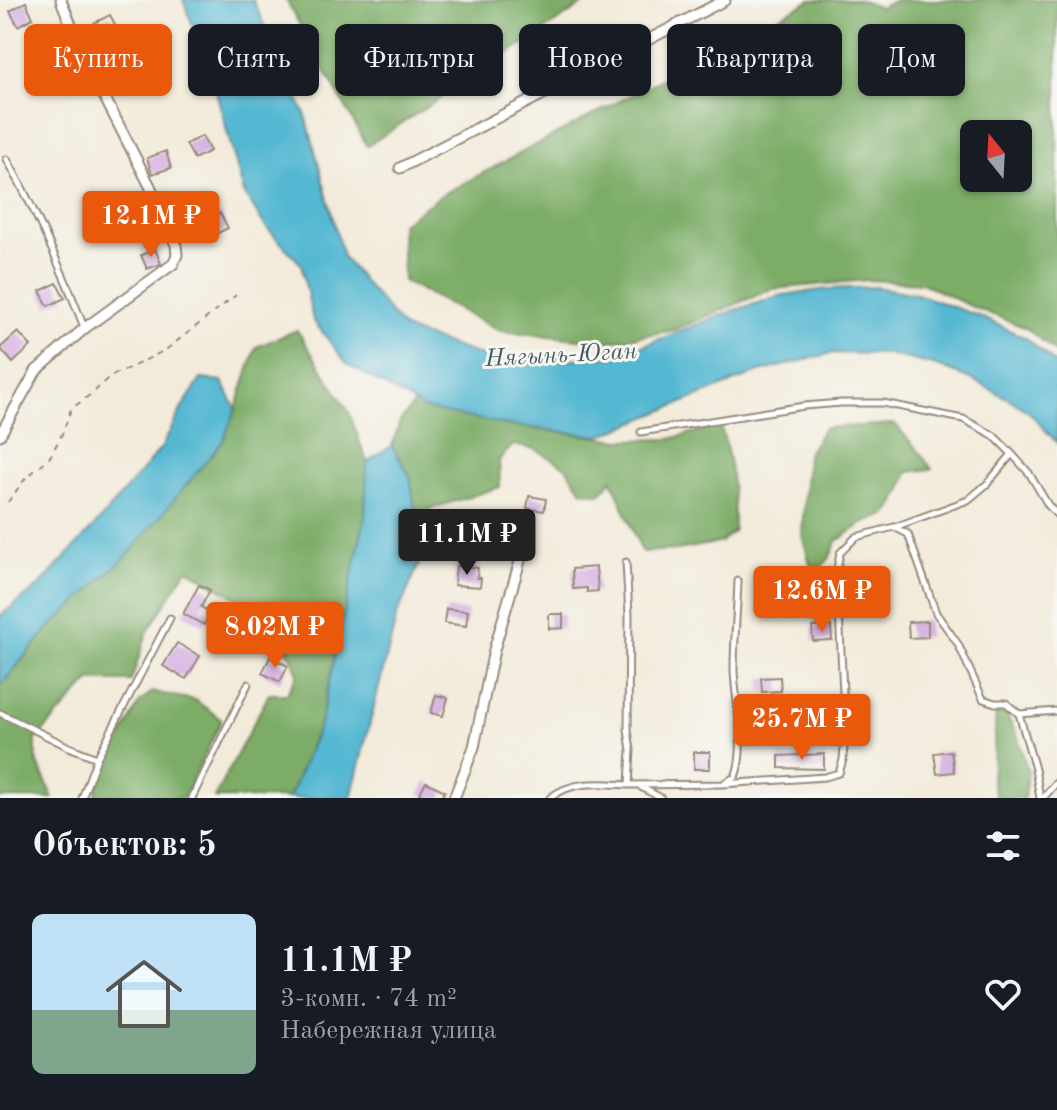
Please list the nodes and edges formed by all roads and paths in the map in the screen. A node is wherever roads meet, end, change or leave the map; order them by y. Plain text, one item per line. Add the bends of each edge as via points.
1 (61, 0) edge
2 (725, 0) edge
3 (7, 159) dead end
4 (400, 168) dead end
5 (236, 295) dead end
6 (85, 328) junction
7 (1, 429) edge
8 (641, 432) dead end
9 (1012, 454) junction
10 (8, 502) dead end
11 (1057, 515) edge
12 (894, 527) junction
13 (520, 561) dead end
14 (626, 562) dead end
15 (738, 581) dead end
16 (170, 618) dead end
17 (248, 684) dead end
18 (1057, 711) edge
19 (0, 713) edge
20 (1019, 714) junction
21 (97, 758) junction
22 (1057, 782) edge
23 (723, 784) junction
24 (629, 785) junction
25 (82, 798) edge
26 (192, 798) edge
27 (454, 798) edge
28 (550, 798) edge
29 (661, 798) edge
30 (1042, 798) edge

1 - 6 street via 151,188 177,255 173,264
2 - 4 street
3 - 6 lane
5 - 10 path via 167,349 110,376 71,409 50,457
6 - 7 street via 36,371
8 - 9 lane via 804,406 883,403 963,419 993,435
9 - 11 lane
9 - 12 lane via 968,500
12 - 20 lane via 908,534 936,613 958,644 983,699 1006,703
12 - 23 lane via 856,537 840,553 845,734 839,773
13 - 27 street via 474,747
14 - 24 lane
15 - 23 lane via 734,672 739,768
16 - 21 lane
17 - 26 lane
18 - 20 lane
19 - 21 lane
20 - 30 lane
21 - 25 lane
22 - 30 lane
23 - 24 lane
24 - 28 lane via 571,787
24 - 29 lane

